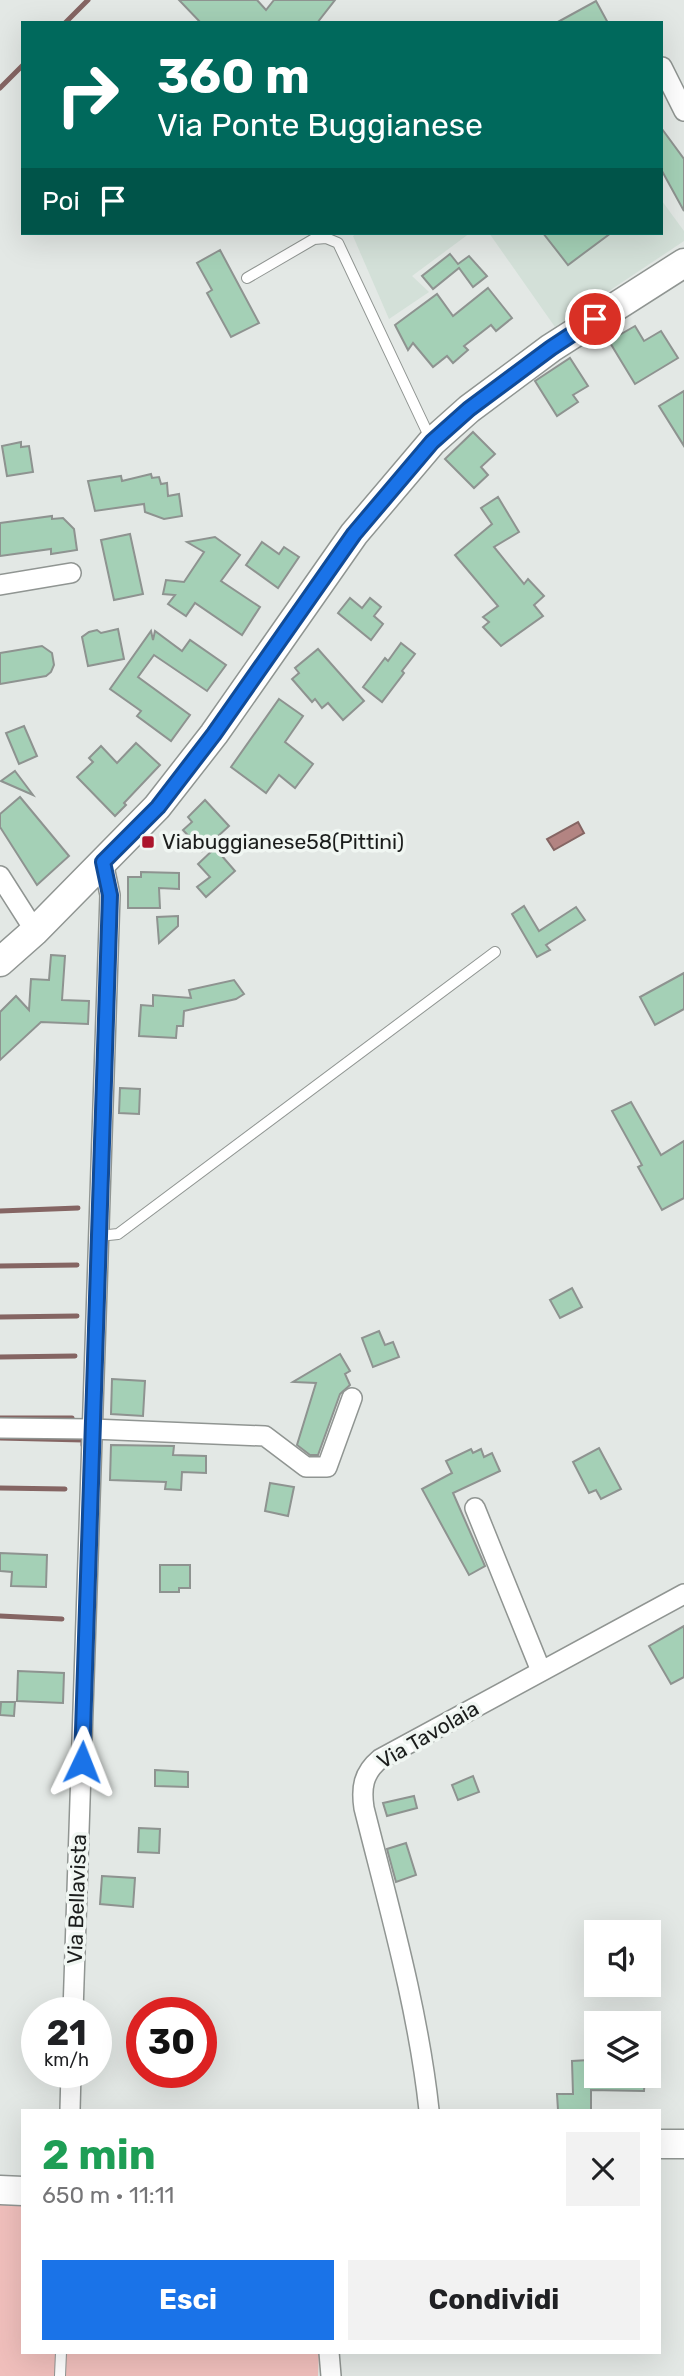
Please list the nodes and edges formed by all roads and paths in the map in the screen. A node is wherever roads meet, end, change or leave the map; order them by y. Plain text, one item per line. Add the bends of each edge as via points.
1 (663, 69) edge
2 (684, 111) edge
3 (684, 263) edge
4 (247, 278) dead end
5 (432, 442) junction
6 (71, 573) dead end
7 (0, 585) edge
8 (103, 862) junction
9 (0, 876) edge
10 (35, 931) junction
11 (495, 952) dead end
12 (0, 962) edge
13 (99, 1236) junction
14 (352, 1398) dead end
15 (0, 1428) edge
16 (92, 1429) junction
17 (475, 1508) dead end
18 (684, 1594) edge
19 (541, 1671) junction
20 (73, 1997) edge
21 (71, 2088) edge
22 (70, 2109) edge
23 (429, 2109) edge
24 (661, 2144) edge
25 (684, 2144) edge
26 (0, 2190) edge
27 (21, 2191) edge
28 (61, 2354) edge
29 (328, 2354) edge
30 (328, 2354) edge
31 (60, 2376) edge
32 (325, 2376) edge
33 (331, 2376) edge

1 - 2 street
3 - 5 main road via 551,348
4 - 5 lane via 314,239 338,243
5 - 8 main road via 354,534 158,807
6 - 7 street
8 - 10 main road
8 - 13 street, Via Bellavista via 110,895
9 - 10 street
10 - 12 main road
11 - 13 lane via 118,1234
13 - 16 street, Via Bellavista
14 - 16 street via 327,1467 306,1467 265,1437
15 - 16 street
16 - 20 street, Via Bellavista
17 - 19 street
18 - 19 street, Via Tavolaia
19 - 23 street, Via Tavolaia via 380,1759 362,1784 425,2066
21 - 22 street
24 - 25 main road
26 - 27 main road
28 - 31 lane
29 - 32 lane
30 - 33 street

